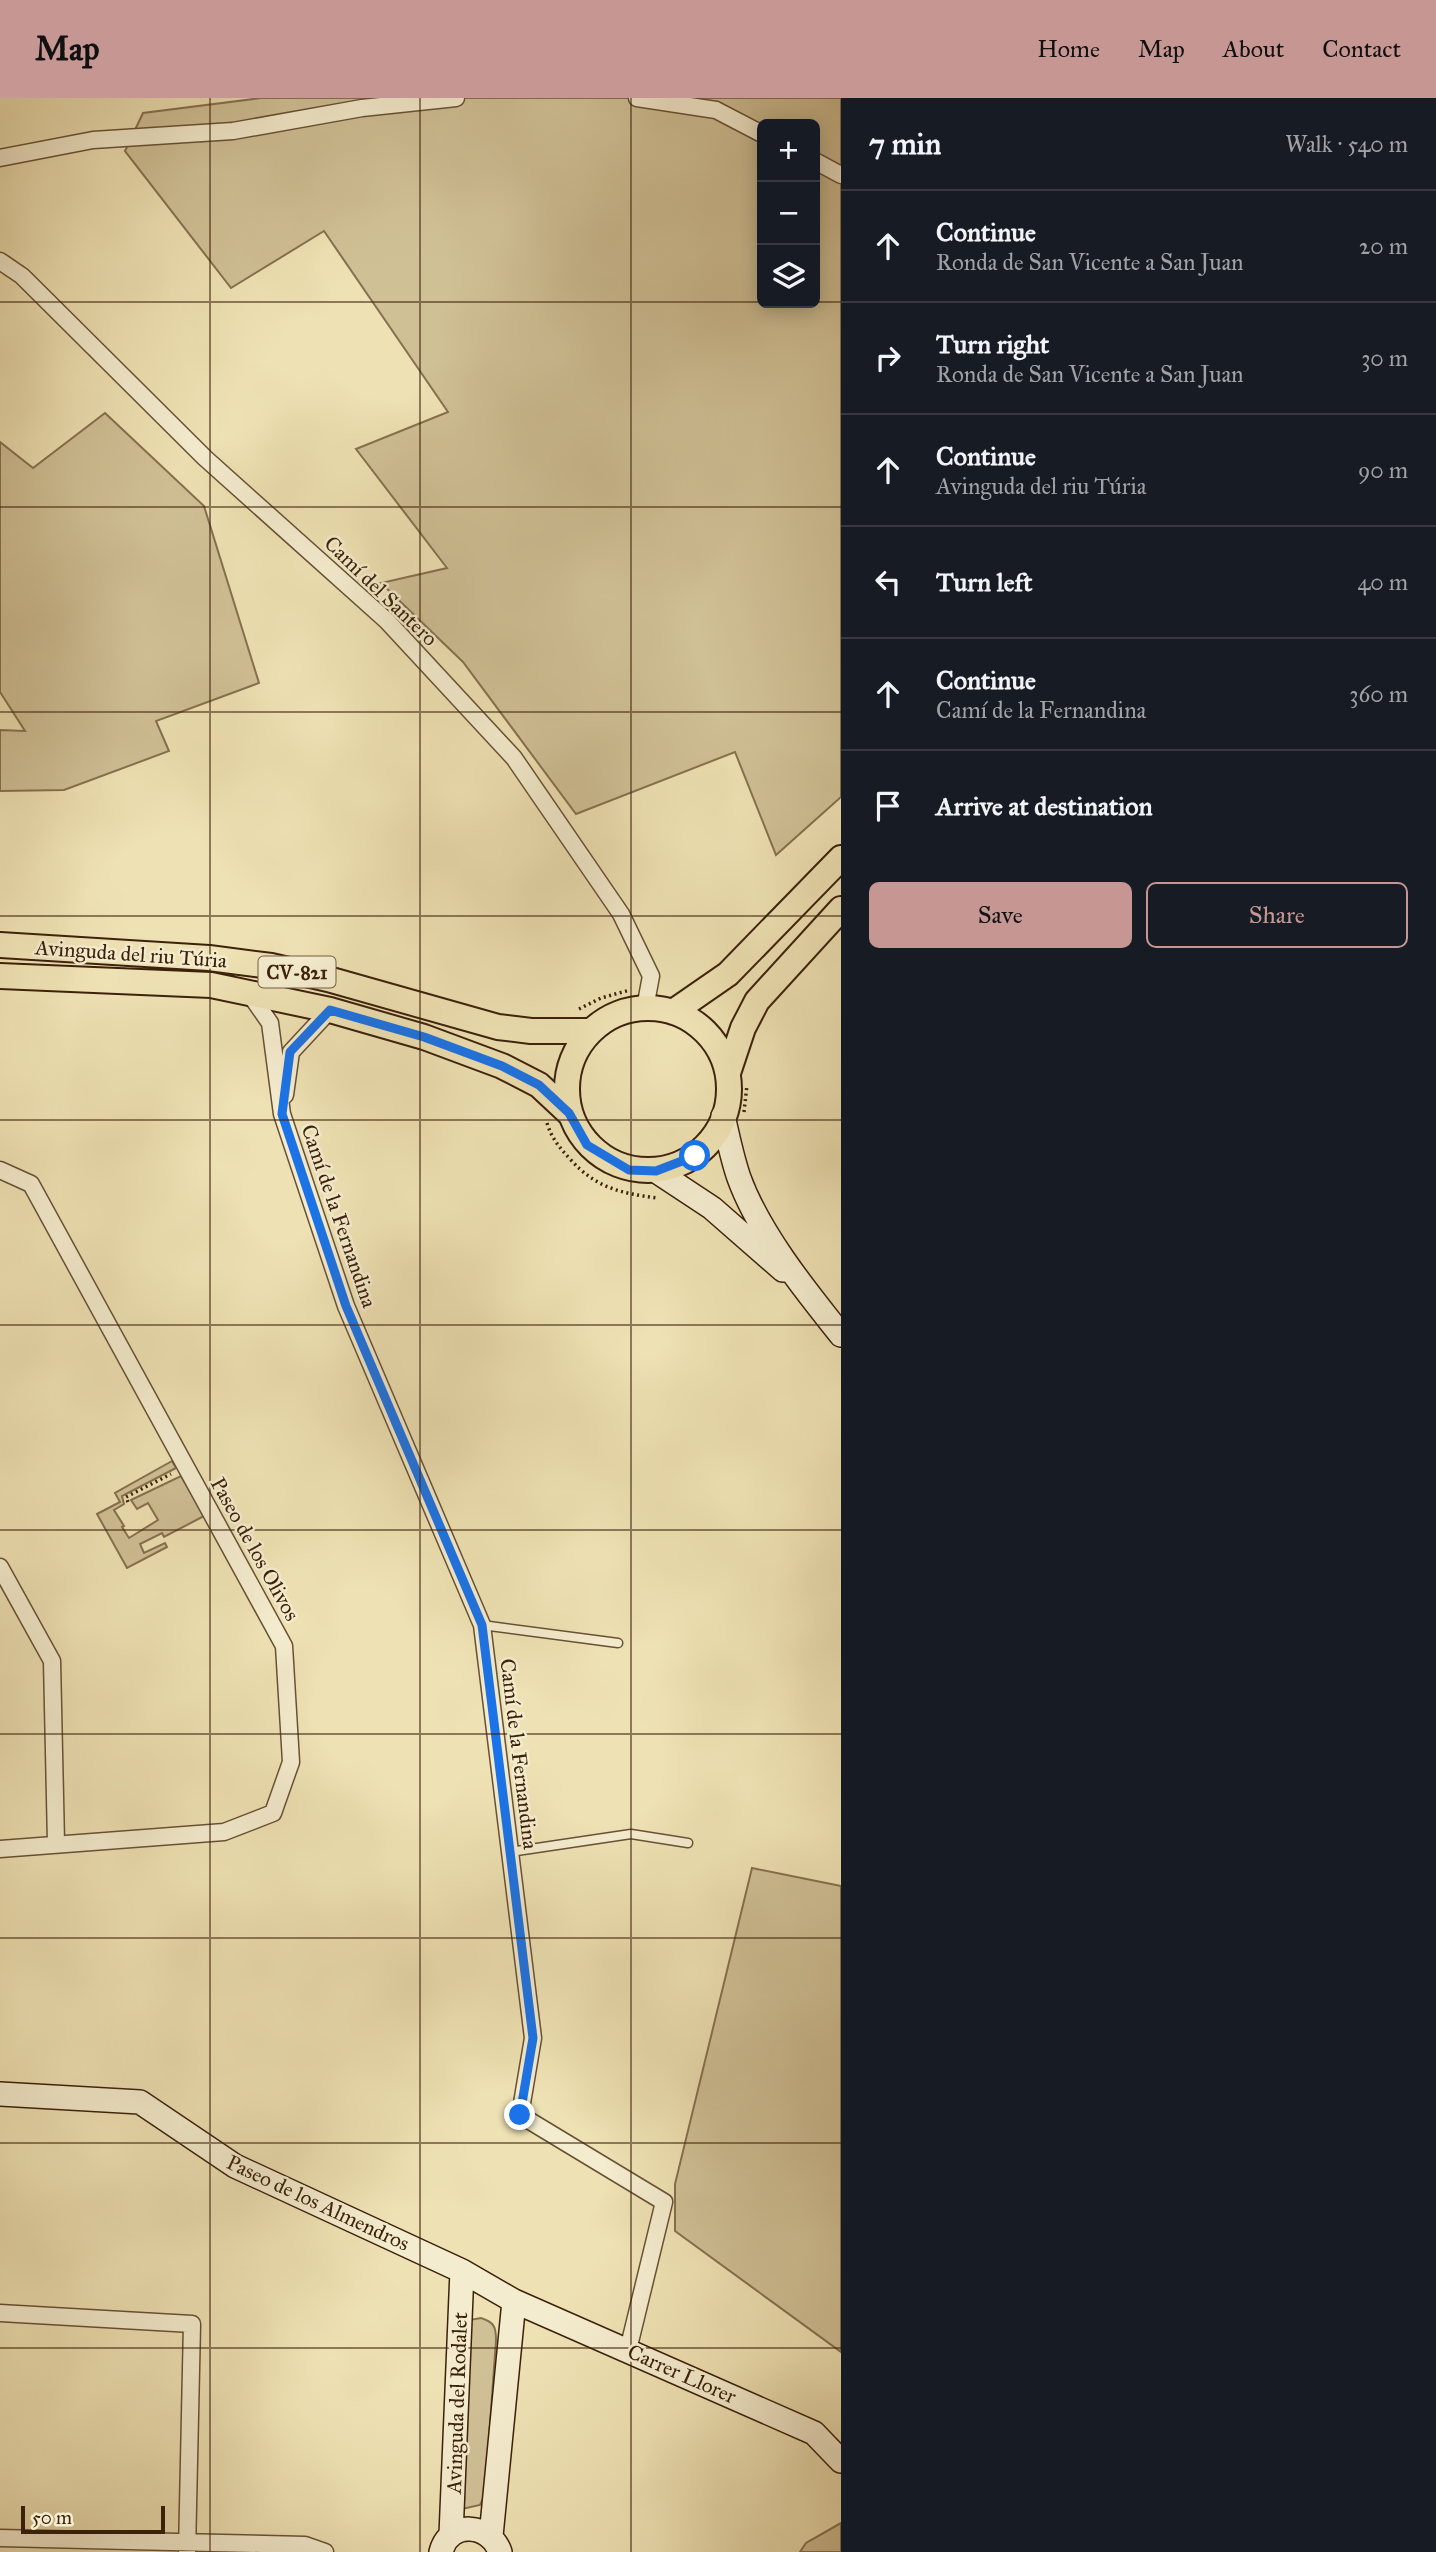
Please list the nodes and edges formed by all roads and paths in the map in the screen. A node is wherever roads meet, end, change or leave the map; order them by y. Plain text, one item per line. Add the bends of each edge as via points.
1 (456, 98) edge
2 (637, 98) edge
3 (757, 131) edge
4 (0, 158) edge
5 (820, 164) edge
6 (841, 175) edge
7 (0, 261) edge
8 (841, 858) edge
9 (841, 909) edge
10 (0, 945) edge
11 (0, 976) edge
12 (248, 992) junction
13 (647, 998) junction
14 (330, 1010) junction
15 (673, 1012) junction
16 (583, 1020) junction
17 (738, 1077) junction
18 (569, 1113) junction
19 (282, 1114) junction
20 (540, 1114) dead end
21 (733, 1117) junction
22 (0, 1170) edge
23 (656, 1171) junction
24 (664, 1199) dead end
25 (801, 1285) junction
26 (841, 1335) edge
27 (186, 1466) junction
28 (128, 1502) dead end
29 (0, 1567) edge
30 (482, 1625) junction
31 (618, 1643) dead end
32 (56, 1843) junction
33 (688, 1843) dead end
34 (0, 1849) edge
35 (510, 1852) junction
36 (0, 2094) edge
37 (462, 2271) junction
38 (514, 2301) junction
39 (0, 2313) edge
40 (628, 2350) junction
41 (841, 2460) edge
42 (0, 2538) edge
43 (446, 2544) edge
44 (496, 2544) edge
45 (187, 2547) edge
46 (0, 2552) edge
47 (325, 2552) edge

1 - 4 street via 362,108 233,131 93,140
2 - 3 street via 716,110
5 - 6 street
7 - 13 street, Camí del Santero via 22,276 205,458 387,621 514,758 621,914 651,976
8 - 15 main road via 728,974
9 - 17 main road, CV-821 via 757,1001 743,1028
10 - 16 main road, Avinguda del riu Túria / CV-821 via 271,966 498,1027 531,1031
11 - 12 main road, Avinguda del riu Túria / CV-821 via 211,985
12 - 14 main road, Avinguda del riu Túria / CV-821
12 - 19 street via 270,1023
13 - 15 main road, CV-821
13 - 16 main road, CV-821 via 612,1014
13 - 16 path via 601,998
14 - 18 main road, Avinguda del riu Túria / CV-821 via 502,1066 539,1085
14 - 19 street via 290,1052
15 - 17 main road, CV-821 via 707,1035
16 - 18 main road, CV-821 via 567,1090
17 - 21 path
17 - 21 main road, CV-821 via 729,1102
18 - 23 main road, CV-821 via 587,1145 606,1158 629,1170
19 - 30 street, Camí de la Fernandina via 346,1306
20 - 24 path via 552,1140 598,1184
21 - 23 main road, CV-821 via 695,1156
21 - 25 street via 740,1179 755,1213
22 - 27 street, Paseo de los Olivos via 31,1184
23 - 25 street via 712,1208
25 - 26 street
27 - 28 path via 127,1497
27 - 32 street, Paseo de los Olivos via 284,1646 290,1762 273,1813 224,1832
29 - 32 street via 52,1661
30 - 31 lane
30 - 35 street, Camí de la Fernandina
32 - 34 street, Paseo de los Olivos
33 - 35 lane via 631,1834
35 - 40 street, Camí de la Fernandina via 533,2038 520,2115 664,2202
36 - 37 street, Paseo de los Almendros via 140,2102 235,2166
37 - 38 street, Paseo de los Almendros
37 - 43 street, Avinguda del Rodalet
38 - 40 street, Carrer Llorer
38 - 44 street, Avinguda del Rodalet
39 - 45 street via 192,2324
40 - 41 street, Carrer Llorer via 814,2433
42 - 45 street
42 - 46 street
43 - 44 street via 467,2528
45 - 47 street via 305,2545

